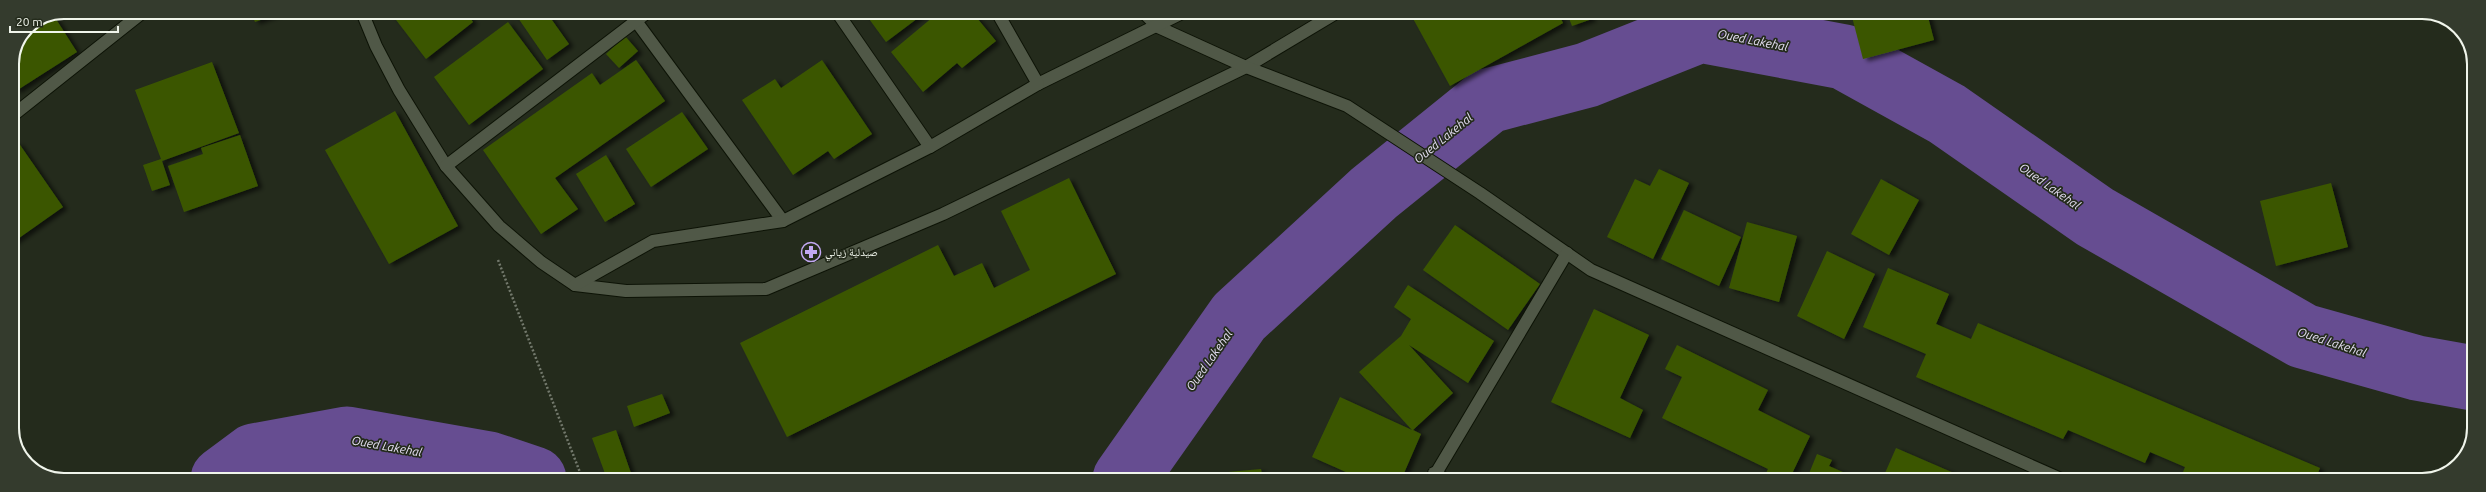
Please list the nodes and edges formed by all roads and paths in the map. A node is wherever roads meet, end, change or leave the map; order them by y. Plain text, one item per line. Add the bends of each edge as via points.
1 (134, 19) edge
2 (365, 19) edge
3 (629, 19) edge
4 (635, 19) edge
5 (842, 19) edge
6 (1001, 19) edge
7 (1150, 19) edge
8 (1172, 19) edge
9 (1325, 19) edge
10 (1158, 27) junction
11 (1246, 67) junction
12 (1038, 84) junction
13 (19, 110) edge
14 (930, 147) junction
15 (446, 166) junction
16 (784, 221) junction
17 (499, 226) junction
18 (1567, 253) junction
19 (575, 285) junction
20 (580, 473) edge
21 (1435, 473) edge
22 (2047, 473) edge

1 - 13 street
2 - 15 street via 399,90
3 - 15 street
4 - 16 street
5 - 14 street
6 - 12 street
7 - 10 street
8 - 10 street
9 - 11 street
10 - 11 street
10 - 12 street
11 - 18 street via 1347,106
11 - 19 street via 943,214 766,289 626,291
12 - 14 street
14 - 16 street
15 - 17 street
16 - 19 street via 653,240
17 - 19 street via 541,262
17 - 20 path via 497,257
18 - 21 street
18 - 22 street via 1598,273

